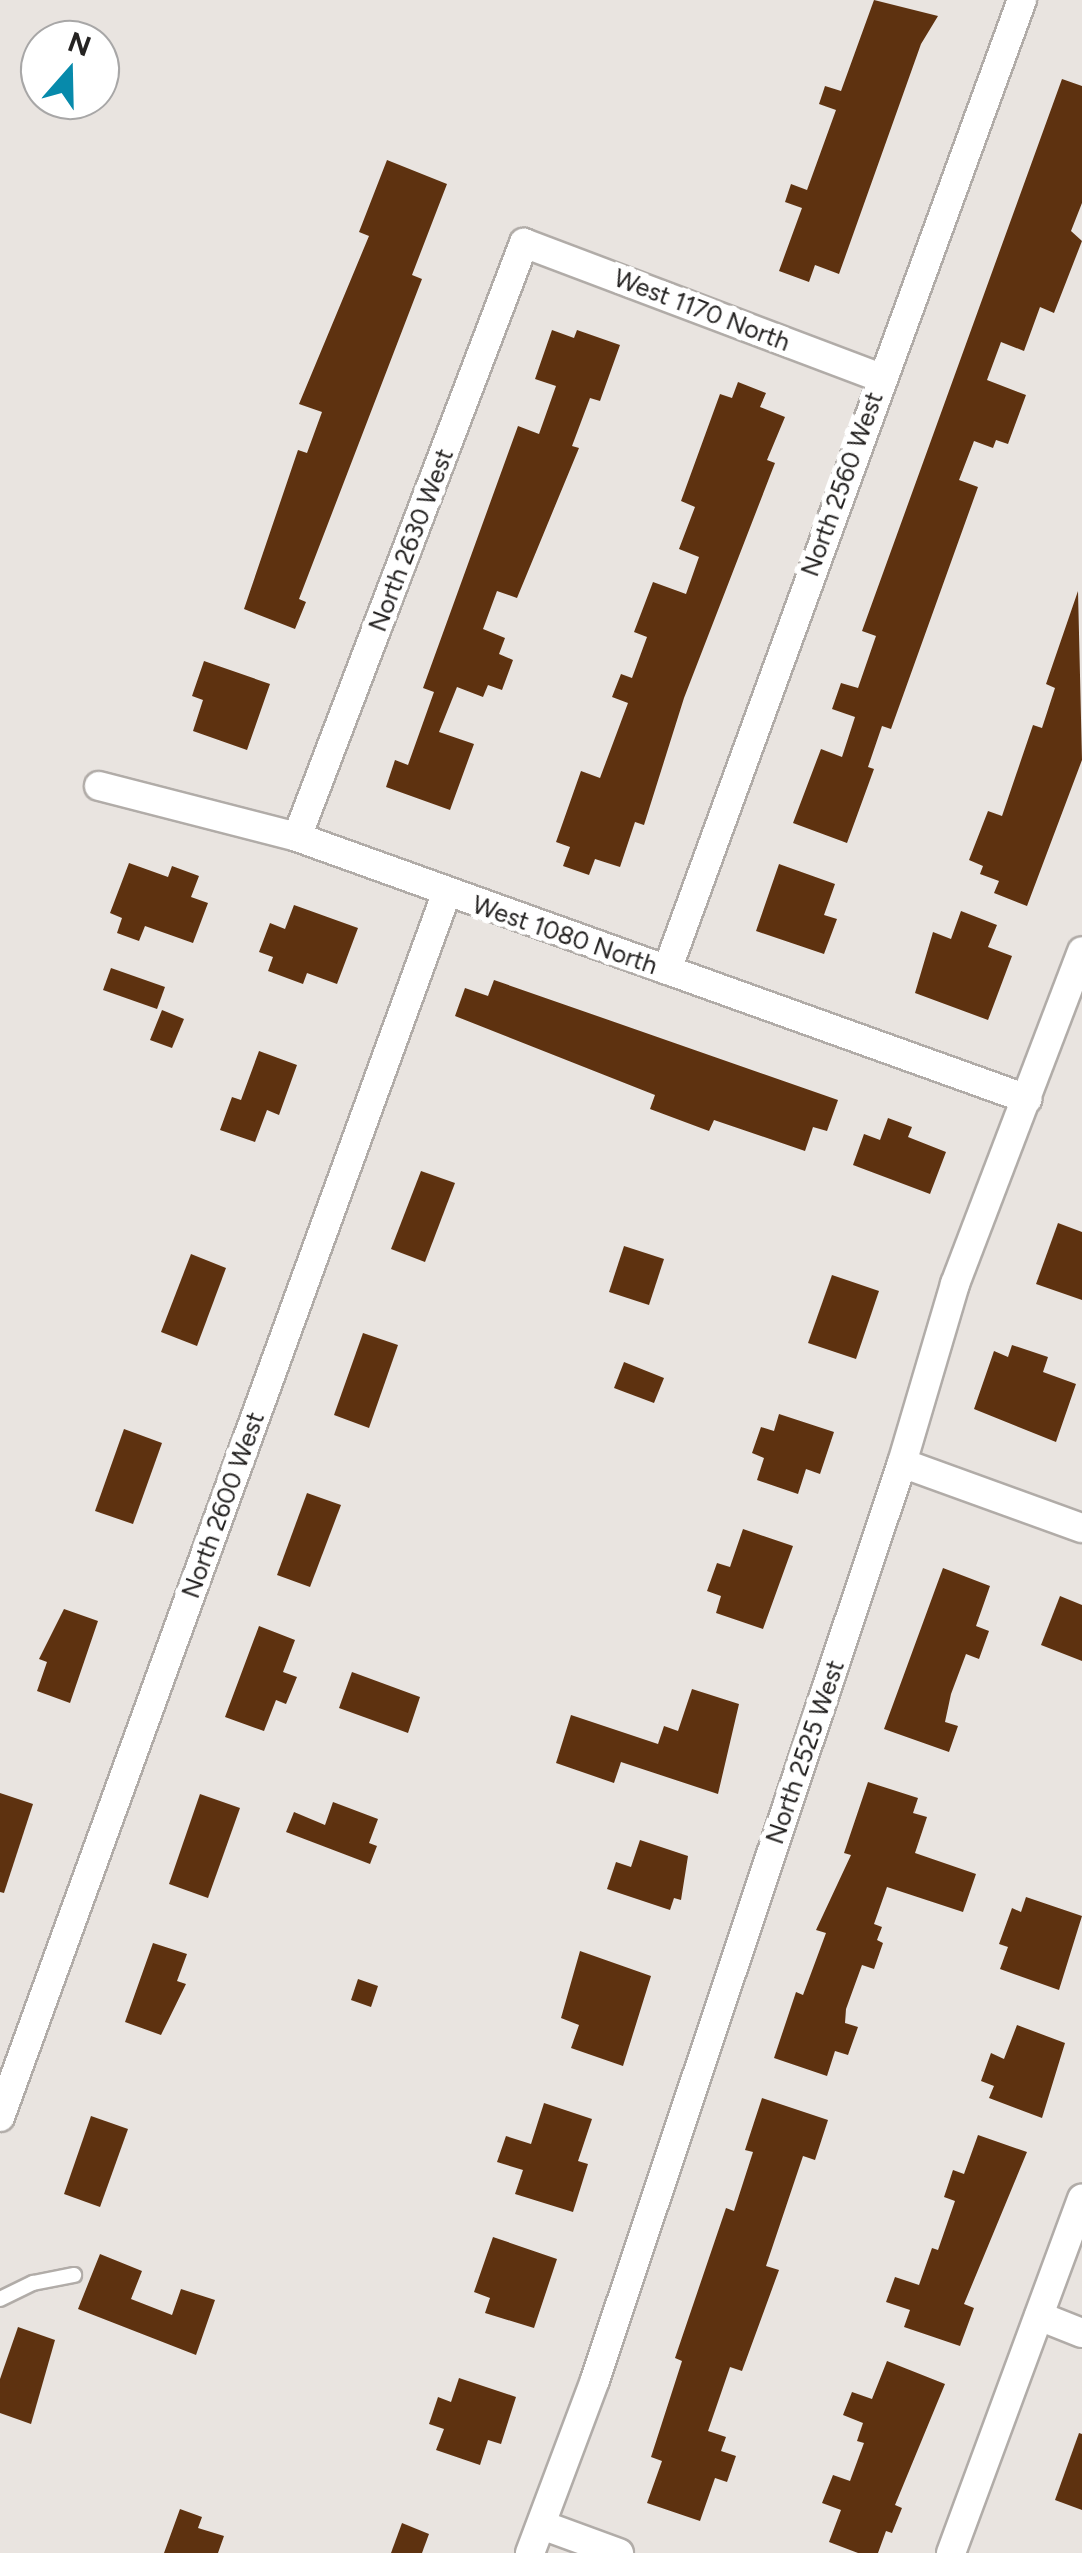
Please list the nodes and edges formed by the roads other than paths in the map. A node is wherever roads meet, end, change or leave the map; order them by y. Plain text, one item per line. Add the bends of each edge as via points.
1 (1022, 0) edge
2 (524, 242) joint
3 (881, 378) junction
4 (99, 786) dead end
5 (298, 837) junction
6 (446, 894) junction
7 (1082, 951) edge
8 (667, 970) junction
9 (1027, 1099) junction
10 (902, 1463) junction
11 (1082, 1528) edge
12 (0, 2116) edge
13 (1082, 2198) edge
14 (74, 2275) dead end
15 (0, 2299) edge
16 (1038, 2316) junction
17 (1082, 2332) edge
18 (542, 2525) junction
19 (530, 2553) edge
20 (619, 2553) edge
21 (951, 2553) edge

1 - 3 street, North 2560 West
2 - 3 street, West 1170 North
2 - 5 street, North 2630 West
3 - 8 street, North 2560 West
4 - 5 street, West 1080 North
5 - 6 street, West 1080 North
6 - 8 street, West 1080 North
6 - 12 street, North 2600 West
7 - 9 street, North 2525 West
8 - 9 street, West 1080 North
9 - 10 street, North 2525 West via 955,1284
10 - 11 street
10 - 18 street, North 2525 West
13 - 16 street
14 - 15 lane via 33,2283
16 - 17 street
16 - 21 street
18 - 19 street, North 2525 West
18 - 20 street

